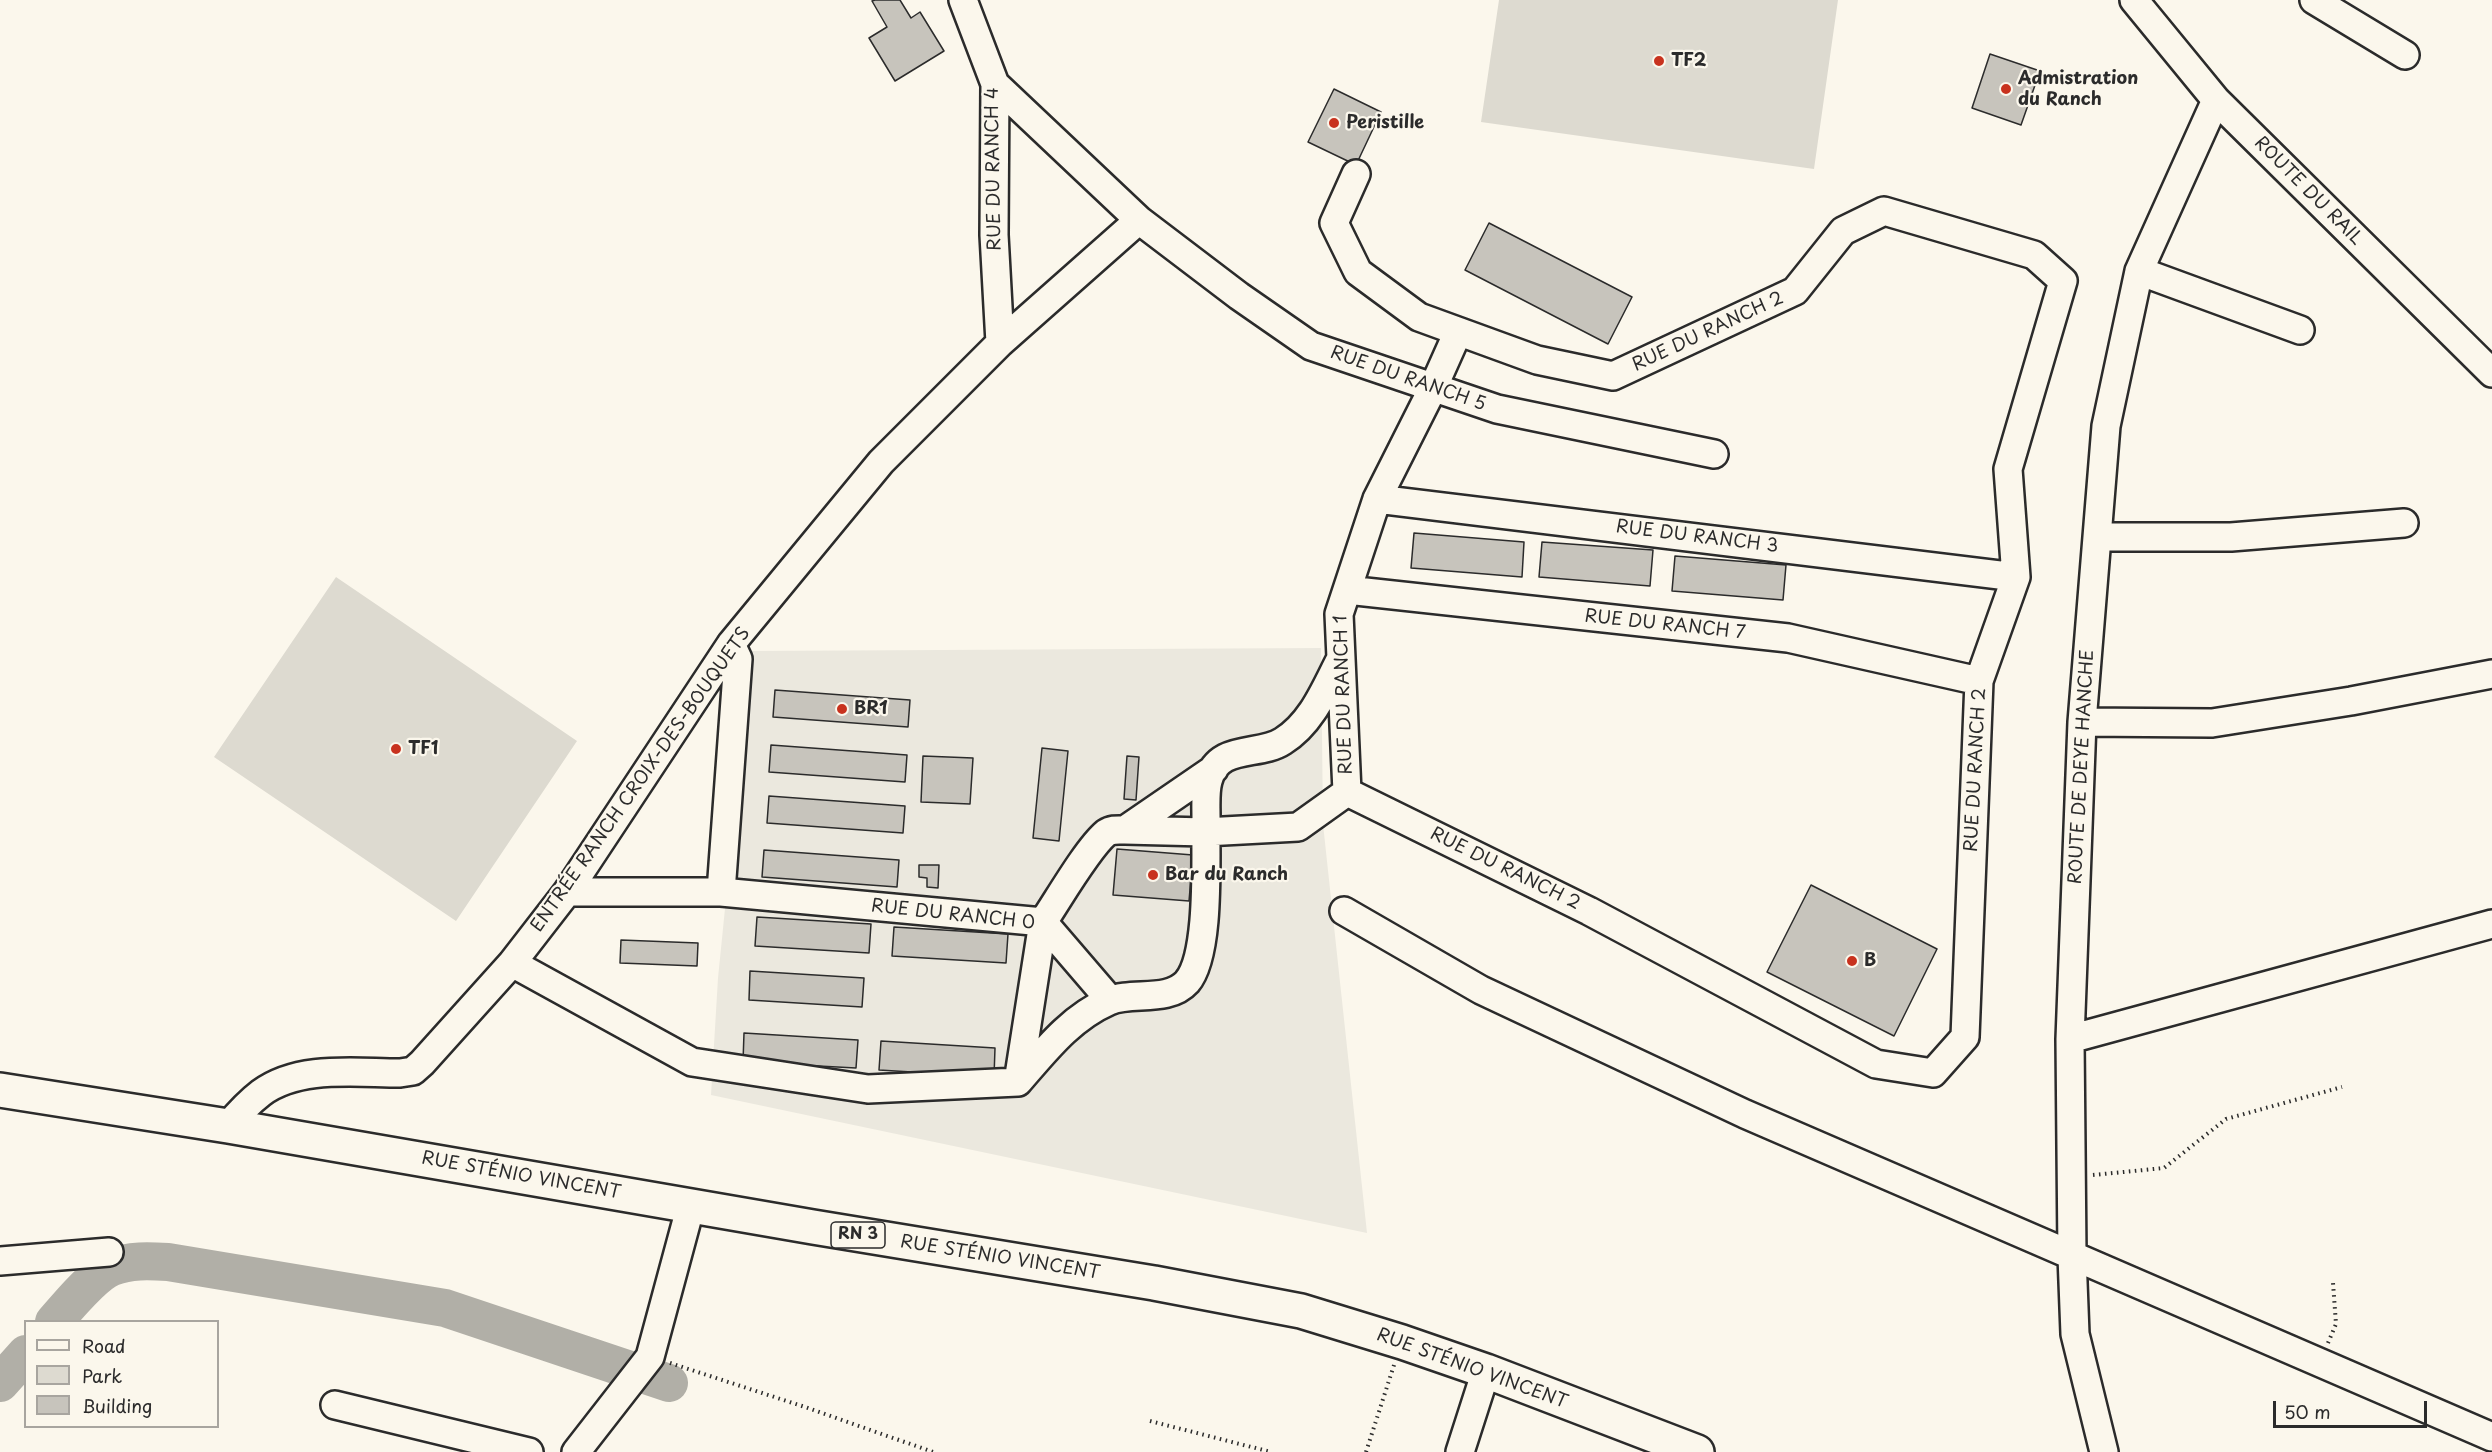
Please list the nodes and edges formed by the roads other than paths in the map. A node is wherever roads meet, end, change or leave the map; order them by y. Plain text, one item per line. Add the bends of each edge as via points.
1 (963, 0) edge
2 (2134, 0) edge
3 (2314, 0) edge
4 (2405, 55) dead end
5 (995, 84) junction
6 (2216, 100) junction
7 (1356, 174) dead end
8 (1139, 220) junction
9 (2139, 271) junction
10 (2300, 330) dead end
11 (1458, 332) junction
12 (1000, 343) junction
13 (2492, 373) edge
14 (1433, 388) junction
15 (1714, 454) dead end
16 (1377, 499) junction
17 (2404, 523) dead end
18 (2097, 537) junction
19 (2016, 577) junction
20 (1347, 590) junction
21 (731, 644) junction
22 (1341, 658) junction
23 (2492, 674) edge
24 (1979, 681) junction
25 (2082, 722) junction
26 (1214, 769) junction
27 (1347, 792) junction
28 (1125, 830) junction
29 (1206, 832) junction
30 (567, 892) junction
31 (721, 892) junction
32 (1344, 911) dead end
33 (1043, 922) junction
34 (2492, 924) edge
35 (512, 963) junction
36 (1110, 1000) junction
37 (2070, 1039) junction
38 (1018, 1082) junction
39 (0, 1090) edge
40 (228, 1126) junction
41 (691, 1205) junction
42 (109, 1252) dead end
43 (2072, 1256) junction
44 (0, 1261) edge
45 (1486, 1371) junction
46 (335, 1405) dead end
47 (2492, 1437) edge
48 (581, 1451) edge
49 (529, 1452) edge
50 (1460, 1452) edge
51 (1697, 1452) edge
52 (2104, 1452) edge

1 - 5 street, RUE DU RANCH 4
2 - 6 street, ROUTE DU RAIL
3 - 4 street
5 - 8 street, RUE DU RANCH 5
5 - 12 street, RUE DU RANCH 4 via 994,235
6 - 9 street, ROUTE DE DEYE HANCHE
6 - 13 street, ROUTE DU RAIL
7 - 11 street via 1334,223 1358,272 1419,317
8 - 12 street, ENTRÉE RANCH CROIX-DES-BOUQUETS
8 - 14 street, RUE DU RANCH 5 via 1311,346
9 - 10 street
9 - 18 street, ROUTE DE DEYE HANCHE via 2106,426
11 - 14 street, RUE DU RANCH 1
11 - 19 street, RUE DU RANCH 2 via 1537,360 1613,376 1795,291 1843,231 1884,211 2034,255 2063,281 2008,469
12 - 21 street, ENTRÉE RANCH CROIX-DES-BOUQUETS via 881,462
14 - 15 street, RUE DU RANCH 5 via 1497,409
14 - 16 street, RUE DU RANCH 1
16 - 19 street, RUE DU RANCH 3
16 - 20 street, RUE DU RANCH 1
17 - 18 street via 2231,537
18 - 25 street, ROUTE DE DEYE HANCHE
19 - 24 street, RUE DU RANCH 2
20 - 22 street, RUE DU RANCH 1 via 1339,614
20 - 24 street, RUE DU RANCH 7 via 1788,638
21 - 30 street, ENTRÉE RANCH CROIX-DES-BOUQUETS
21 - 31 street via 738,659
22 - 26 street via 1312,713 1282,742 1223,758
22 - 27 street, RUE DU RANCH 1
23 - 25 street via 2212,723
24 - 27 street, RUE DU RANCH 2 via 1965,1037 1933,1073 1876,1064 1589,910
25 - 37 street, ROUTE DE DEYE HANCHE
26 - 28 street
26 - 29 street via 1208,780
27 - 29 street, RUE DU RANCH 1 via 1298,827
28 - 29 street, RUE DU RANCH 1
28 - 33 street, RUE DU RANCH 1 via 1106,834
29 - 36 street via 1203,931 1198,959 1187,982 1173,991
30 - 31 street, RUE DU RANCH 0
30 - 35 street, ENTRÉE RANCH CROIX-DES-BOUQUETS
31 - 33 street, RUE DU RANCH 0
32 - 43 street via 1492,995 1745,1114
33 - 36 street
33 - 38 street, RUE DU RANCH 0
34 - 37 street
35 - 38 street via 692,1062 868,1089
35 - 40 street, ENTRÉE RANCH CROIX-DES-BOUQUETS via 413,1071 320,1073 287,1080 262,1092
36 - 38 street via 1064,1029
37 - 43 street, ROUTE DE DEYE HANCHE
39 - 40 main road, RUE STÉNIO VINCENT / RN 3
40 - 41 main road, RUE STÉNIO VINCENT / RN 3
41 - 45 main road, RUE STÉNIO VINCENT / RN 3 via 1290,1308
41 - 48 street via 642,1367
42 - 44 street
43 - 47 street
43 - 52 street, ROUTE DE DEYE HANCHE via 2075,1334
45 - 50 street
45 - 51 main road, RUE STÉNIO VINCENT / RN 3
46 - 49 street

